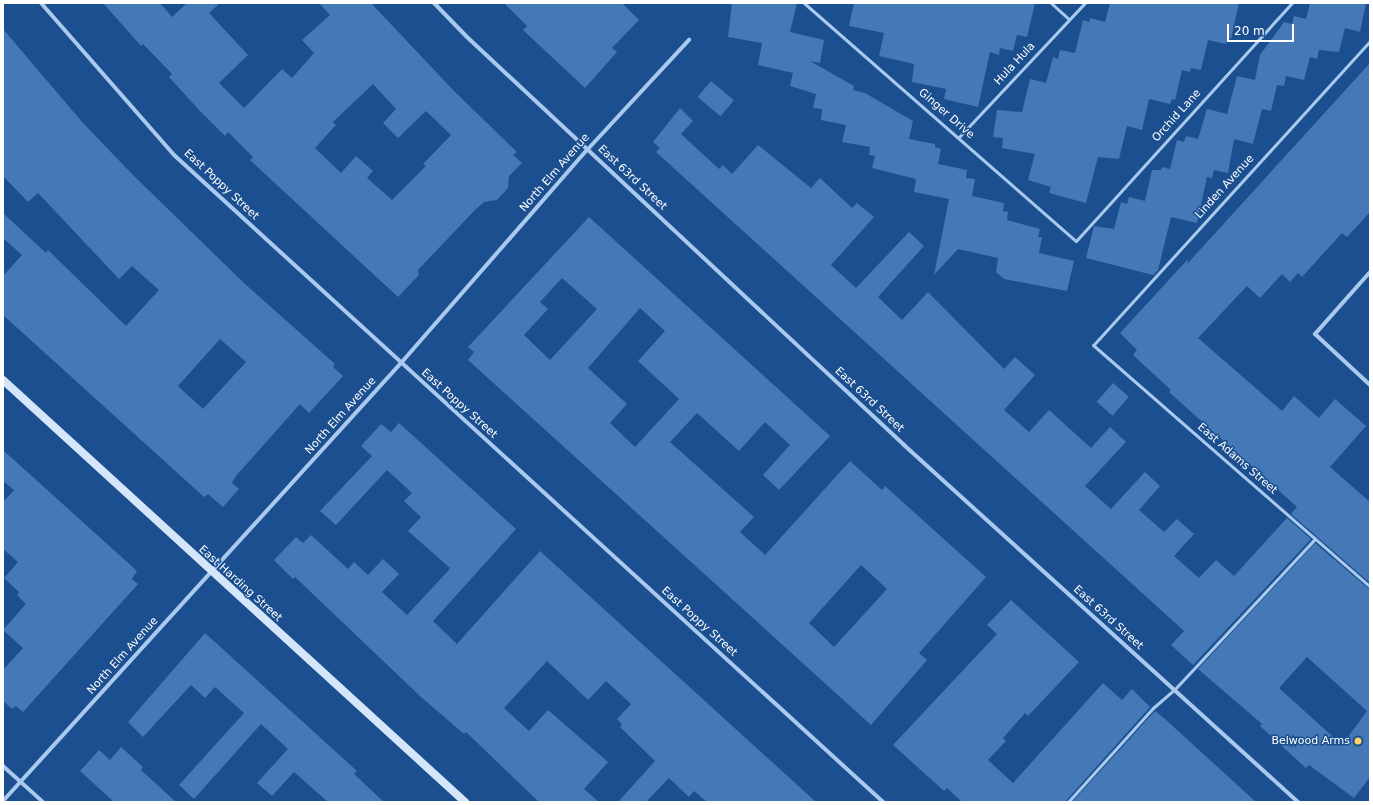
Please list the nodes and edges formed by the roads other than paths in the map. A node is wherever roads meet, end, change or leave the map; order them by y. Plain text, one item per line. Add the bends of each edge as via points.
1 (41, 3) edge
2 (434, 3) edge
3 (804, 3) edge
4 (1051, 3) edge
5 (1085, 3) edge
6 (1292, 3) edge
7 (1070, 19) junction
8 (689, 40) dead end
9 (1370, 41) edge
10 (958, 137) junction
11 (588, 149) junction
12 (1076, 241) joint
13 (1370, 272) edge
14 (1093, 345) joint
15 (401, 363) junction
16 (3, 380) edge
17 (1370, 385) edge
18 (1315, 539) junction
19 (211, 572) junction
20 (1370, 588) edge
21 (1174, 690) junction
22 (3, 766) edge
23 (21, 782) junction
24 (3, 801) edge
25 (43, 802) edge
26 (465, 802) edge
27 (883, 802) edge
28 (1068, 802) edge
29 (1298, 802) edge

1 - 15 street, East Poppy Street via 174,155
2 - 11 street, East 63rd Street
3 - 10 lane, Ginger Drive
4 - 7 lane
5 - 7 lane, Hula Hula
6 - 12 lane, Orchid Lane
7 - 10 lane, Hula Hula
8 - 11 street, North Elm Avenue
9 - 14 lane, Linden Avenue
10 - 12 lane, Ginger Drive
11 - 15 street, North Elm Avenue
11 - 21 street, East 63rd Street via 904,445
13 - 17 street via 1315,334
14 - 18 lane, East Adams Street
15 - 19 street, North Elm Avenue
15 - 27 street, East Poppy Street
16 - 19 street, East Harding Street
18 - 20 lane, East Adams Street
18 - 21 lane
19 - 23 street, North Elm Avenue
19 - 26 street, East Harding Street
21 - 28 lane via 1153,708
21 - 29 street, East 63rd Street
22 - 23 street
23 - 24 street, North Elm Avenue
23 - 25 street

